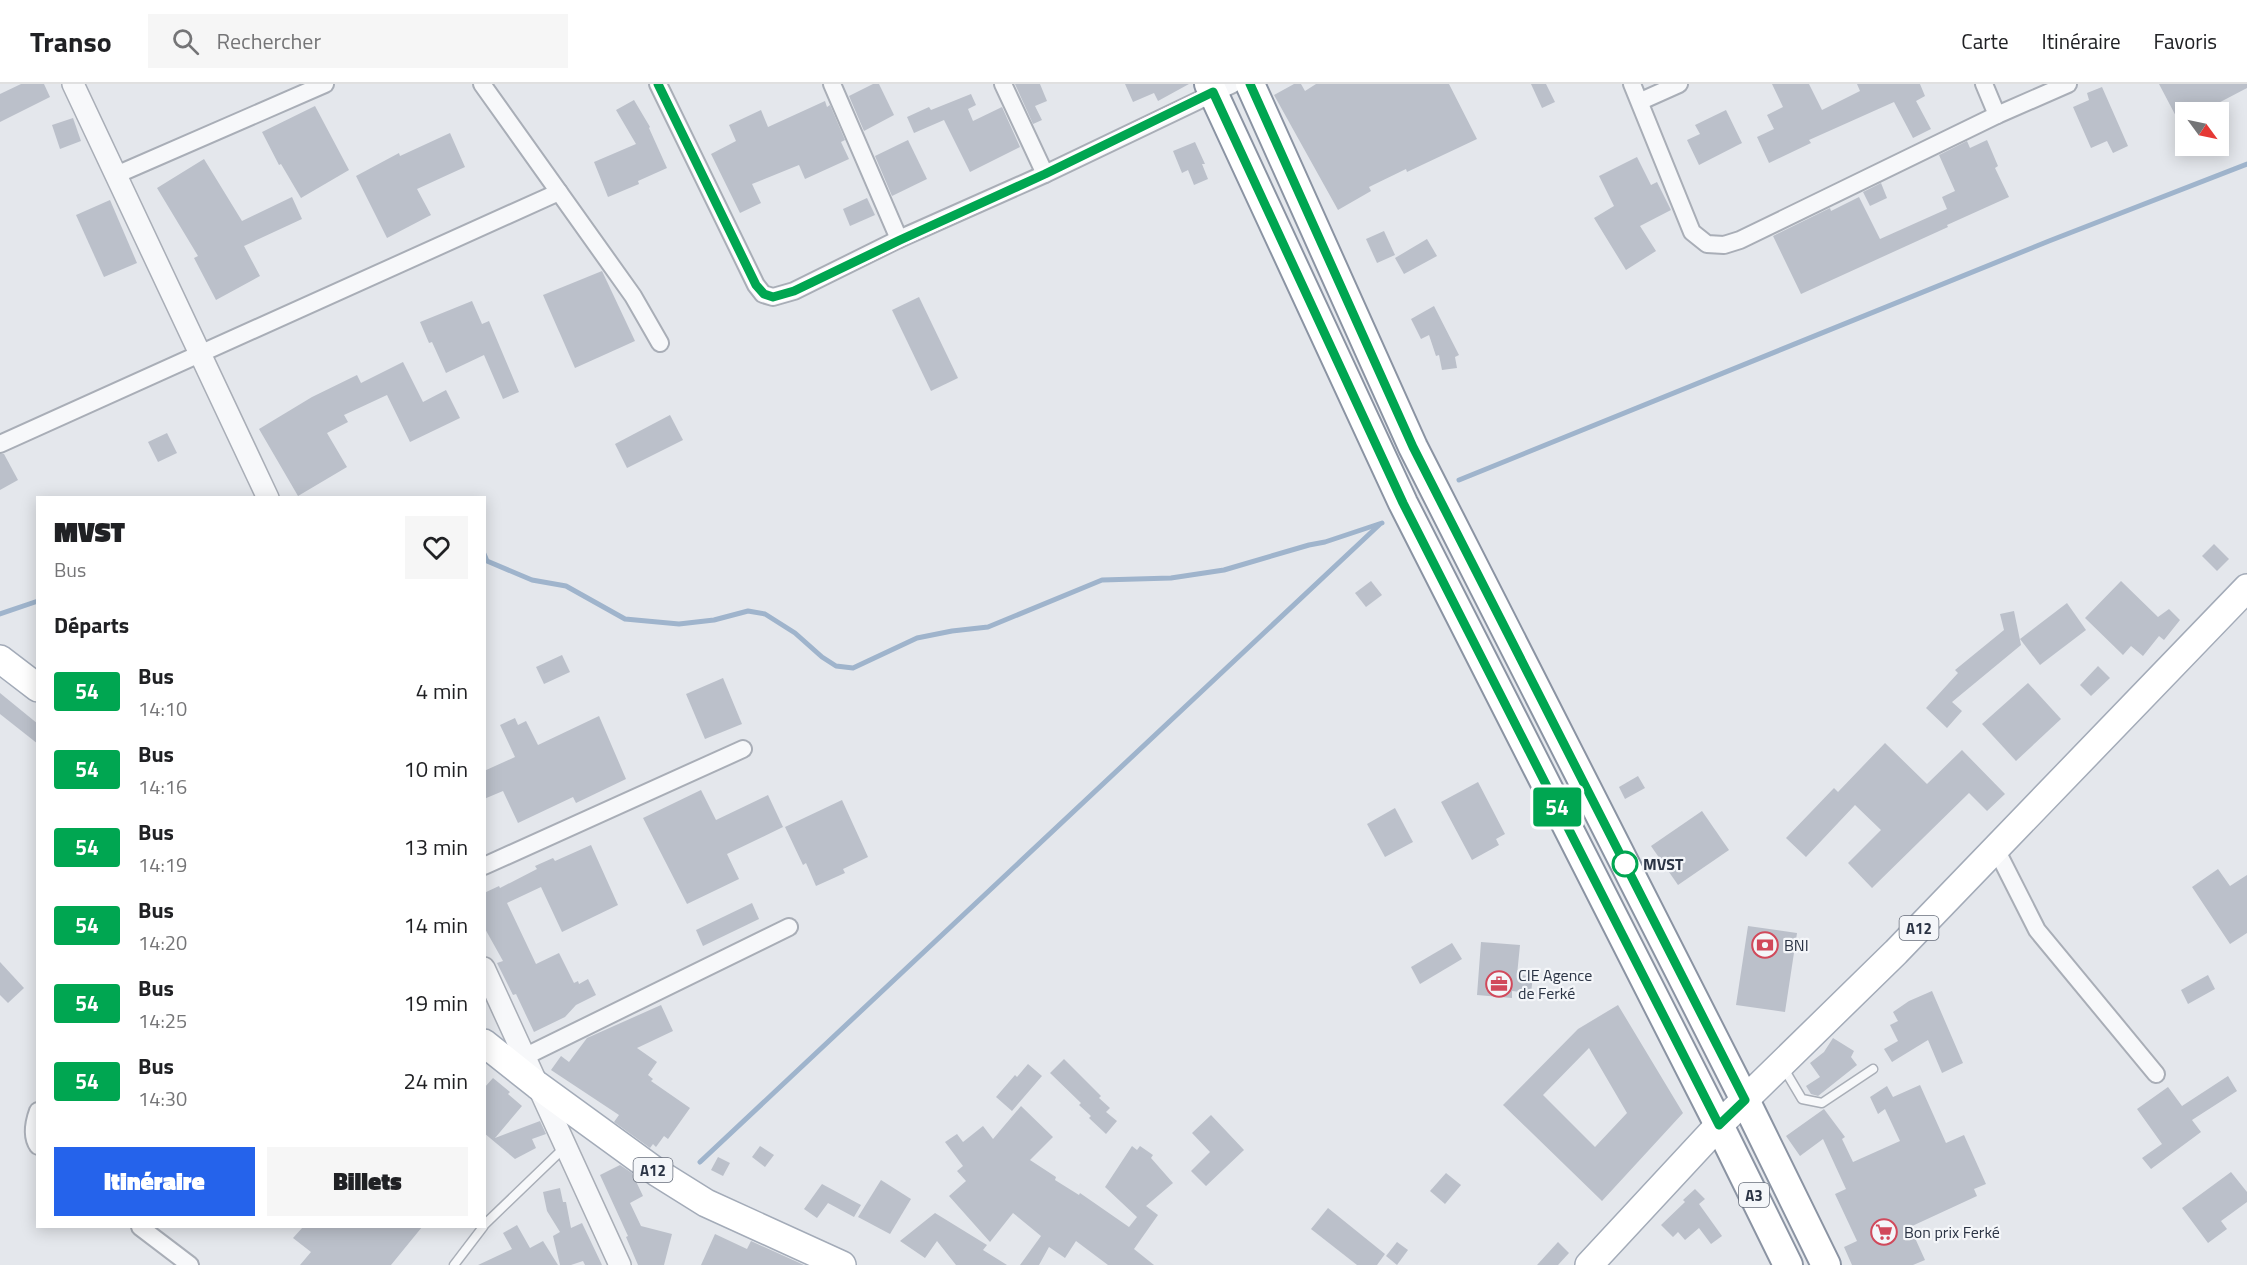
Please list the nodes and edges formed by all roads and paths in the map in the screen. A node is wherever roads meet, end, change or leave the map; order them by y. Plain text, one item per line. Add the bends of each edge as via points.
1 (73, 84) edge
2 (325, 84) edge
3 (482, 84) edge
4 (658, 84) edge
5 (832, 84) edge
6 (1003, 84) edge
7 (1250, 84) edge
8 (1632, 84) edge
9 (1678, 84) edge
10 (1984, 84) edge
11 (2068, 84) edge
12 (1219, 87) edge
13 (1641, 101) junction
14 (1997, 115) junction
15 (1045, 174) junction
16 (116, 175) junction
17 (559, 192) junction
18 (900, 240) junction
19 (660, 343) dead end
20 (199, 353) junction
21 (0, 444) edge
22 (267, 496) edge
23 (2247, 588) edge
24 (0, 659) edge
25 (36, 686) edge
26 (744, 749) dead end
27 (1995, 847) junction
28 (486, 865) edge
29 (789, 927) dead end
30 (486, 972) edge
31 (486, 1044) edge
32 (526, 1056) junction
33 (1782, 1064) junction
34 (1873, 1069) dead end
35 (2156, 1074) dead end
36 (537, 1085) junction
37 (1745, 1100) junction
38 (36, 1117) edge
39 (1719, 1125) junction
40 (36, 1143) edge
41 (565, 1147) junction
42 (486, 1224) edge
43 (142, 1228) edge
44 (482, 1228) edge
45 (190, 1265) edge
46 (454, 1265) edge
47 (620, 1265) edge
48 (842, 1265) edge
49 (1589, 1265) edge
50 (1788, 1265) edge
51 (1826, 1265) edge

1 - 16 street
2 - 16 street
3 - 17 street
4 - 18 street via 756,285 764,294 773,297 794,291
5 - 18 street
6 - 15 street
7 - 37 highway, A3 via 1413,447
8 - 13 street
9 - 13 street
10 - 14 street
11 - 14 street
12 - 15 street
12 - 39 highway, A3 via 1403,503
13 - 14 street via 1692,231 1707,244 1724,245
15 - 18 street
16 - 20 street
17 - 19 street via 633,296
17 - 20 street
20 - 21 street
20 - 22 street
23 - 27 main road, A12
24 - 25 main road
26 - 28 street
27 - 33 main road, A12
27 - 35 street via 2037,930
29 - 32 street
30 - 32 street
31 - 36 main road, A12
32 - 36 street
33 - 34 lane via 1802,1099 1822,1103
33 - 37 main road, A12
36 - 41 street
36 - 48 main road, A12 via 706,1203
37 - 39 main road, A12
37 - 51 highway, A3
38 - 40 street
39 - 49 main road, A12
39 - 50 highway, A3
41 - 42 lane
41 - 47 street
43 - 45 street
44 - 46 lane

